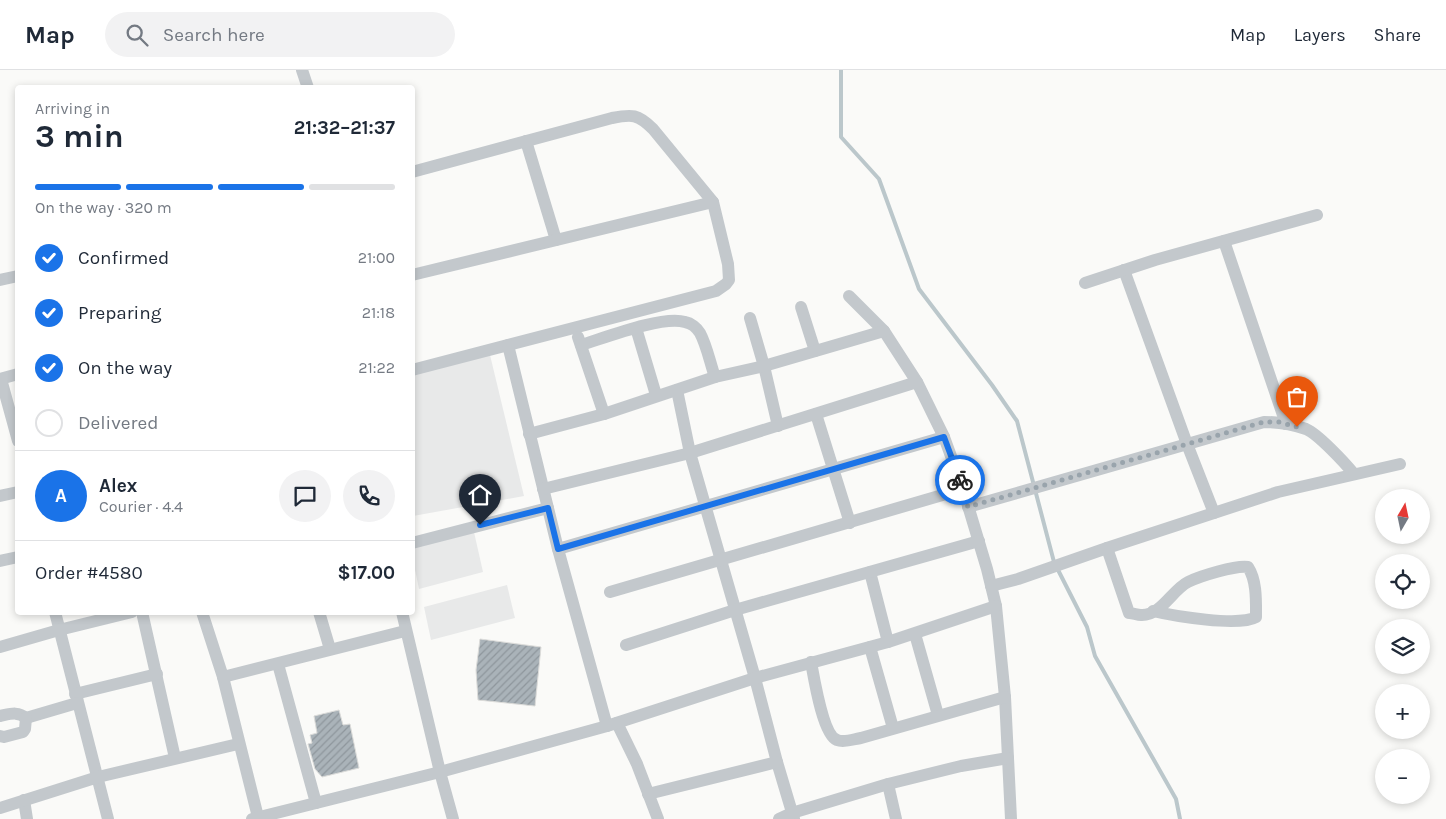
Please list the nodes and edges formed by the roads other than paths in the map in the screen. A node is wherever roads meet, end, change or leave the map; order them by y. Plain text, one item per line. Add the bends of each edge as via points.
1 (302, 70) edge
2 (307, 85) edge
3 (526, 141) junction
4 (415, 171) edge
5 (713, 202) junction
6 (1317, 215) dead end
7 (556, 240) junction
8 (1224, 241) junction
9 (1124, 270) junction
10 (415, 274) edge
11 (15, 277) edge
12 (0, 280) edge
13 (1084, 283) dead end
14 (849, 296) dead end
15 (801, 307) dead end
16 (750, 318) dead end
17 (575, 328) junction
18 (636, 328) junction
19 (884, 331) junction
20 (508, 345) junction
21 (581, 345) junction
22 (815, 351) junction
23 (764, 366) junction
24 (415, 369) edge
25 (15, 375) edge
26 (715, 377) junction
27 (0, 379) edge
28 (917, 382) junction
29 (677, 390) junction
30 (656, 395) junction
31 (604, 414) junction
32 (816, 414) junction
33 (1286, 424) junction
34 (778, 426) junction
35 (15, 432) edge
36 (529, 434) junction
37 (944, 437) junction
38 (1187, 444) junction
39 (690, 453) junction
40 (1400, 464) dead end
41 (833, 470) junction
42 (1354, 474) junction
43 (963, 489) junction
44 (543, 490) junction
45 (15, 493) edge
46 (0, 496) edge
47 (706, 506) junction
48 (968, 507) junction
49 (548, 508) junction
50 (1214, 513) junction
51 (850, 523) junction
52 (979, 541) junction
53 (415, 542) edge
54 (1107, 548) junction
55 (558, 549) junction
56 (15, 558) edge
57 (721, 560) junction
58 (0, 561) edge
59 (870, 572) junction
60 (991, 586) junction
61 (610, 592) dead end
62 (996, 606) junction
63 (734, 610) junction
64 (1154, 611) junction
65 (56, 615) edge
66 (120, 615) edge
67 (143, 615) edge
68 (203, 615) edge
69 (320, 615) edge
70 (402, 615) edge
71 (59, 630) junction
72 (405, 631) junction
73 (915, 634) junction
74 (888, 642) junction
75 (626, 645) dead end
76 (0, 647) edge
77 (870, 647) junction
78 (330, 649) junction
79 (811, 662) junction
80 (278, 664) junction
81 (157, 674) junction
82 (223, 677) junction
83 (755, 678) junction
84 (1005, 698) junction
85 (76, 699) junction
86 (938, 715) junction
87 (0, 716) edge
88 (26, 718) junction
89 (612, 724) junction
90 (893, 728) junction
91 (0, 736) edge
92 (238, 744) junction
93 (175, 758) junction
94 (1008, 758) junction
95 (776, 762) junction
96 (440, 772) junction
97 (98, 777) junction
98 (888, 784) junction
99 (648, 794) junction
100 (24, 800) junction
101 (316, 803) junction
102 (0, 808) edge
103 (793, 816) edge
104 (255, 818) edge
105 (27, 819) edge
106 (108, 819) edge
107 (453, 819) edge
108 (658, 819) edge
109 (779, 819) edge
110 (896, 819) edge
111 (1011, 819) edge

1 - 2 street
3 - 4 street
3 - 5 street via 612,118 638,117 659,136
3 - 7 street
5 - 7 street
5 - 17 street via 728,264 729,280 726,284 716,291
6 - 8 street
7 - 10 street
8 - 9 street
8 - 33 street
9 - 13 street
9 - 38 street
11 - 12 street
14 - 19 street
15 - 22 street
16 - 23 street
17 - 20 street
17 - 21 street
18 - 21 street
18 - 26 street via 665,321 684,321 693,325 700,333
18 - 30 street
19 - 22 street
19 - 28 street
20 - 24 street
20 - 36 street
21 - 31 street
22 - 23 street
23 - 26 street
23 - 34 street
25 - 27 street
26 - 29 street
27 - 35 street
28 - 32 street
28 - 37 street
29 - 30 street
29 - 39 street
30 - 31 street
31 - 36 street
32 - 34 street
32 - 41 street
33 - 38 street via 1264,422
33 - 42 street via 1308,430
34 - 39 street
36 - 44 street
37 - 41 street
37 - 43 street
38 - 48 street
38 - 50 street
39 - 44 street
39 - 47 street
40 - 42 street
41 - 47 street
41 - 51 street
42 - 50 street via 1278,492
43 - 48 street
43 - 51 street
44 - 49 street
45 - 46 street
47 - 55 street
47 - 57 street
48 - 52 street
49 - 53 street
49 - 55 street
50 - 54 street
51 - 57 street
52 - 59 street
52 - 60 street
54 - 60 street
54 - 64 street via 1129,612 1142,616
55 - 89 street
56 - 58 street
57 - 61 street
57 - 63 street
59 - 63 street
59 - 74 street
60 - 62 street
62 - 73 street
62 - 84 street
63 - 75 street
63 - 83 street
64 - 64 street via 1171,616 1252,620 1256,617 1256,597 1251,572 1248,567 1239,566 1188,582
65 - 71 street
66 - 71 street
67 - 81 street
68 - 82 street
69 - 78 street
70 - 72 street
71 - 76 street
71 - 85 street
72 - 78 street
72 - 96 street
73 - 74 street
73 - 86 street
74 - 77 street
77 - 79 street
77 - 90 street
78 - 80 street
79 - 83 street
79 - 90 street via 825,723 833,738 844,741
80 - 82 street
80 - 101 street
81 - 85 street
81 - 93 street
82 - 92 street
83 - 89 street
83 - 95 street
84 - 86 street
84 - 94 street
85 - 88 street
85 - 97 street
86 - 90 street
87 - 88 street via 16,713
88 - 91 street via 23,732
89 - 96 street
89 - 99 street via 632,751
92 - 93 street
92 - 104 street
93 - 97 street
94 - 98 street
94 - 111 street
95 - 99 street
95 - 103 street
96 - 101 street
96 - 107 street
97 - 100 street
97 - 106 street
98 - 103 street
98 - 110 street
99 - 108 street
100 - 102 street
100 - 105 street
101 - 104 street
103 - 109 street

